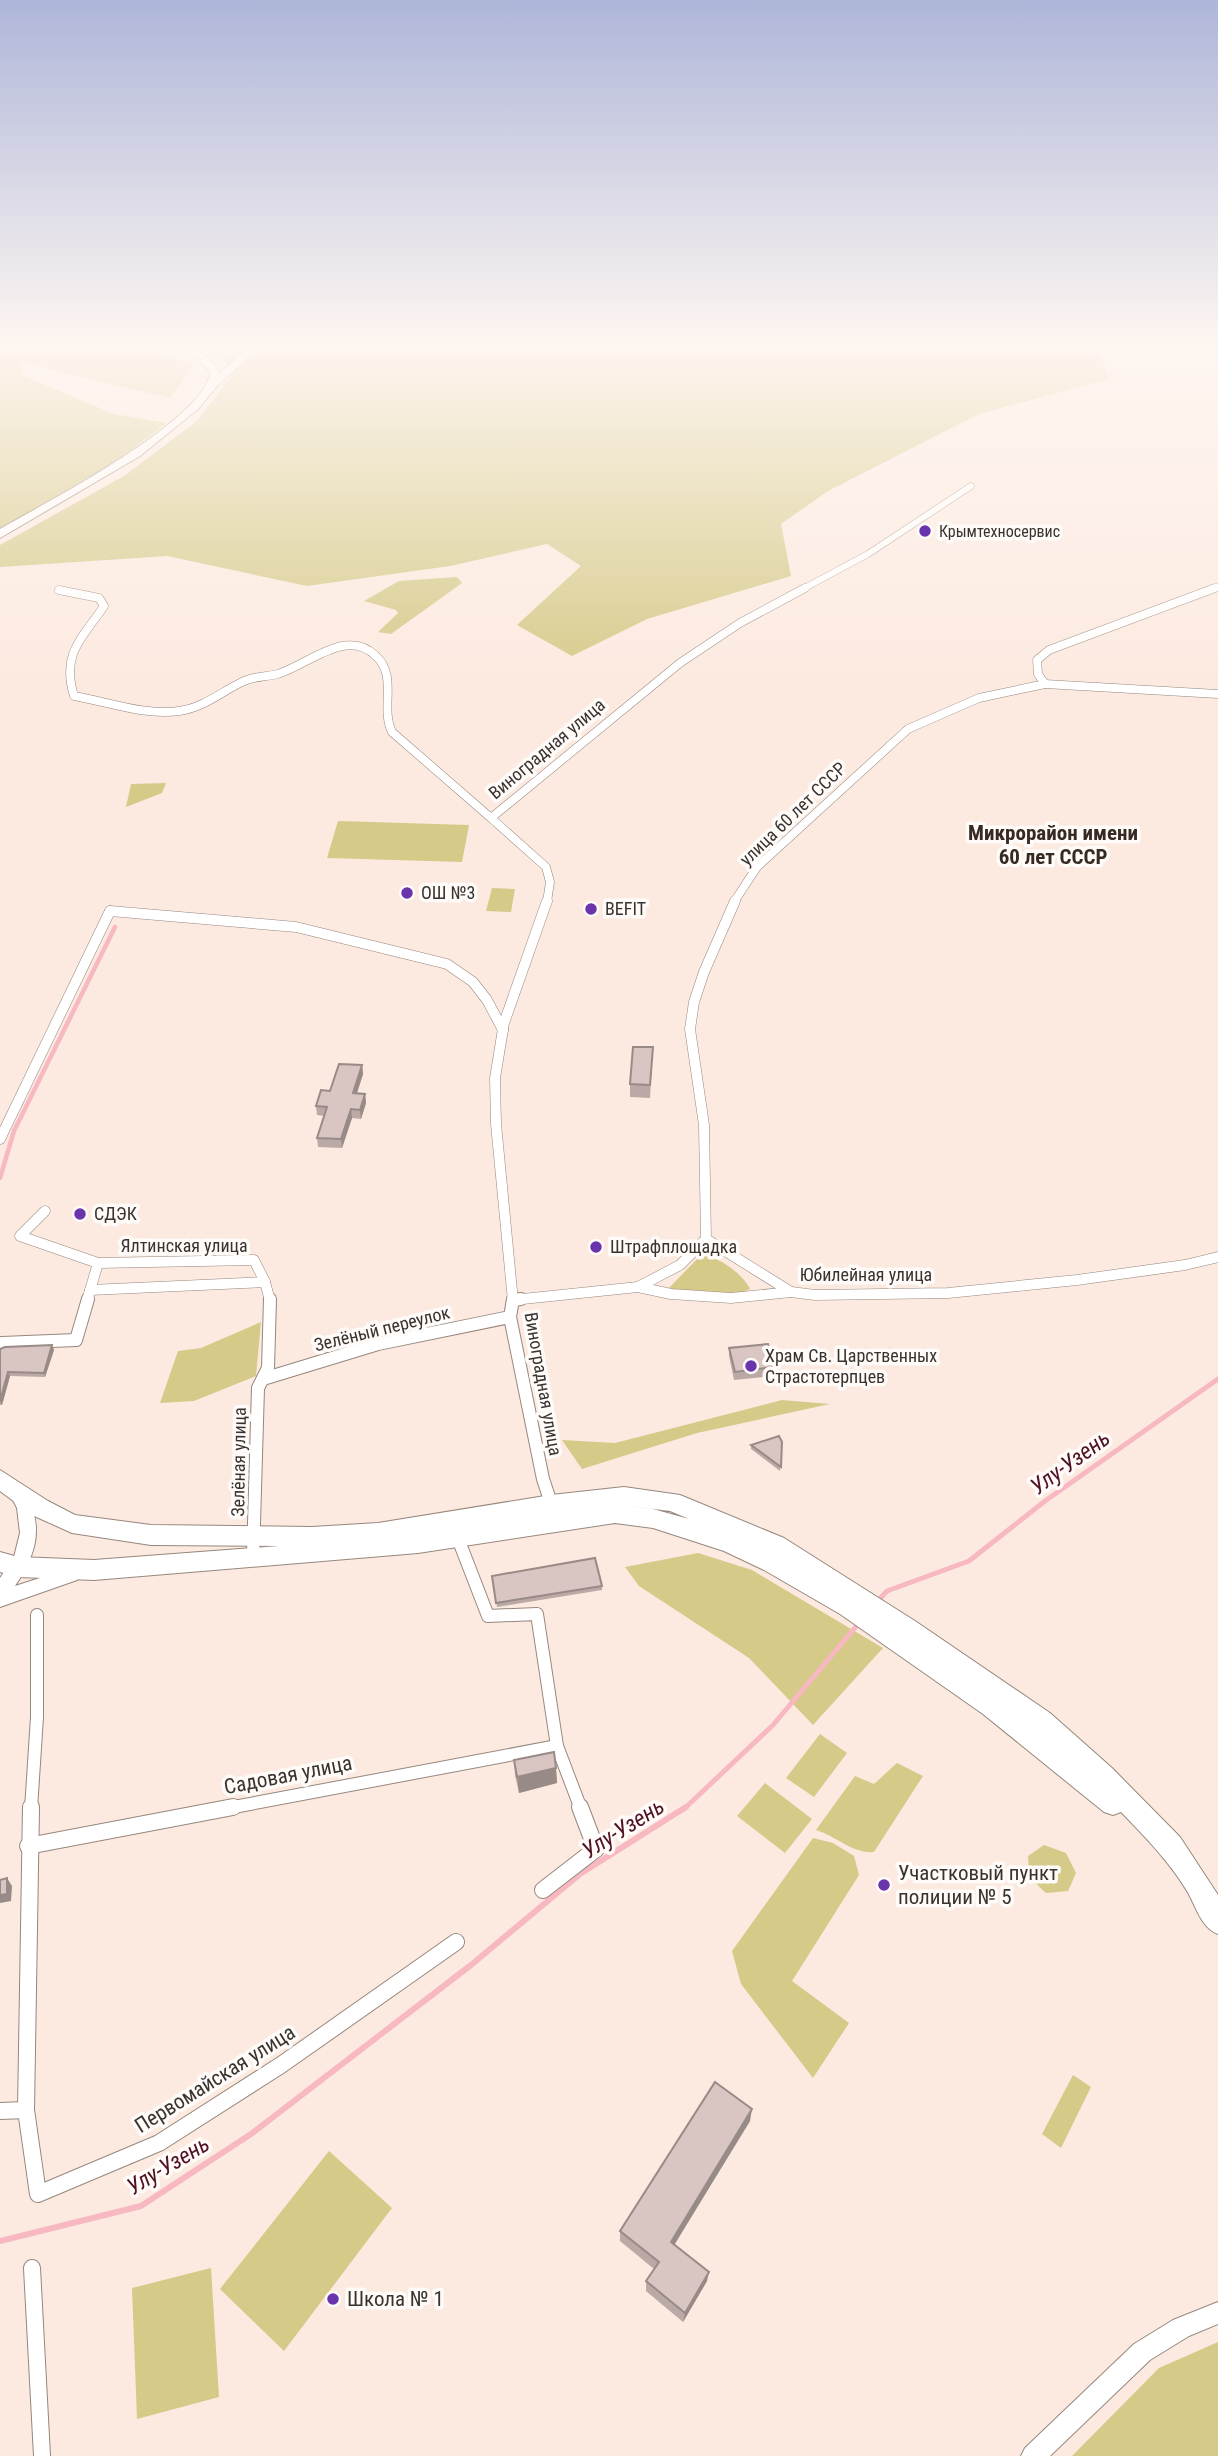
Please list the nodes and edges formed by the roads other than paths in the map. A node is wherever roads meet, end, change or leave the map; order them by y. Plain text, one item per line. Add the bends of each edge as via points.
1 (128, 459) edge
2 (971, 486) dead end
3 (0, 534) edge
4 (1218, 587) edge
5 (60, 590) dead end
6 (1045, 684) junction
7 (1218, 694) edge
8 (491, 818) junction
9 (503, 1030) junction
10 (1, 1137) edge
11 (45, 1211) dead end
12 (706, 1239) junction
13 (1218, 1257) edge
14 (98, 1263) junction
15 (265, 1282) junction
16 (638, 1287) junction
17 (90, 1290) junction
18 (791, 1292) junction
19 (513, 1300) junction
20 (510, 1317) junction
21 (0, 1346) edge
22 (261, 1384) junction
23 (6, 1483) edge
24 (555, 1513) junction
25 (457, 1536) junction
26 (254, 1547) junction
27 (9, 1564) edge
28 (94, 1570) junction
29 (0, 1590) edge
30 (0, 1600) edge
31 (37, 1615) dead end
32 (889, 1625) junction
33 (557, 1746) junction
34 (27, 1846) junction
35 (543, 1890) dead end
36 (1218, 1921) edge
37 (1218, 1940) edge
38 (456, 1942) dead end
39 (26, 2110) junction
40 (0, 2111) edge
41 (32, 2268) dead end
42 (1218, 2313) edge
43 (42, 2456) edge
44 (1033, 2456) edge

1 - 3 highway
2 - 8 street, Виноградная улица via 867,554 740,622 680,663
4 - 6 street via 1049,650 1037,660
5 - 8 street via 99,598 104,606 78,640 72,657 66,679 74,696 178,711 203,705 244,681 280,674 318,653 346,645 366,649 387,671 390,727 399,740
6 - 7 street, улица 60 лет СССР
6 - 12 street, улица 60 лет СССР via 979,698 908,729 757,867 734,902 704,972 690,1029 704,1125
8 - 9 street, Виноградная улица via 546,867 550,882
9 - 10 street via 473,982 447,964 296,927 131,915 107,908
9 - 19 street, Виноградная улица via 495,1078 496,1124
11 - 14 street via 20,1236
12 - 16 street via 680,1265
12 - 18 street
13 - 18 street, Юбилейная улица via 1077,1280 948,1293
14 - 15 street, Ялтинская улица via 254,1260
14 - 17 street, Ялтинская улица
15 - 17 street
15 - 22 street via 268,1368
16 - 18 street, Юбилейная улица via 731,1298
16 - 19 street, Юбилейная улица
17 - 21 street, Ялтинская улица via 76,1340
19 - 20 street, Виноградная улица
20 - 22 street, Зелёный переулок via 378,1344
20 - 24 street, Виноградная улица via 543,1479
22 - 26 street, Зелёная улица
23 - 26 highway via 72,1524
23 - 27 main road via 22,1499 29,1531 26,1549
24 - 25 highway
24 - 26 highway
24 - 32 highway via 651,1518 728,1542 857,1604
25 - 26 highway via 418,1543
25 - 33 street via 488,1616 537,1614
26 - 28 highway
27 - 28 highway
27 - 29 main road
28 - 30 main road via 57,1578
31 - 34 street, Первомайская улица via 37,1717
32 - 36 highway via 1041,1721 1103,1776 1171,1846
32 - 37 highway via 1089,1782 1171,1854
33 - 34 street, Садовая улица
33 - 35 street via 596,1849
34 - 39 street, Первомайская улица
38 - 39 street, Первомайская улица via 159,2143 38,2194
39 - 40 street
41 - 43 street
42 - 44 main road via 1142,2351

